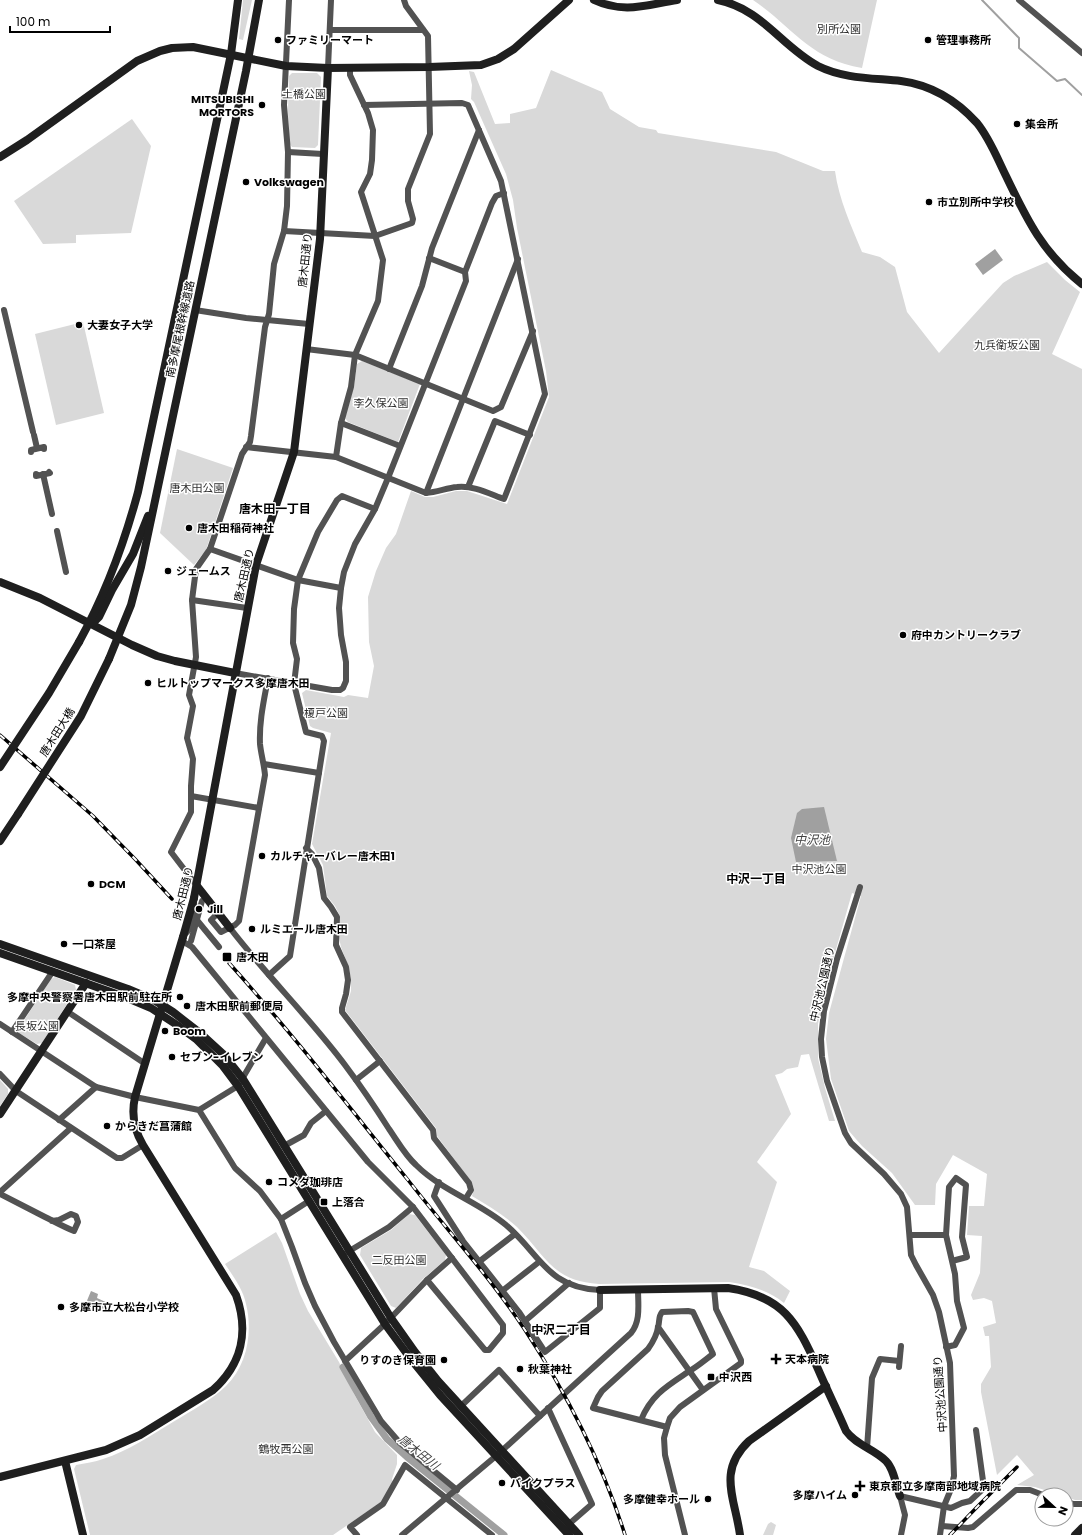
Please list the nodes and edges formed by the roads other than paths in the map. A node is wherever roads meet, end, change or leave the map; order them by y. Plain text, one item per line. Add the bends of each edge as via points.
1 (238, 0) edge
2 (259, 0) edge
3 (289, 0) edge
4 (331, 0) edge
5 (404, 0) edge
6 (569, 0) edge
7 (594, 0) edge
8 (677, 0) edge
9 (718, 0) edge
10 (1018, 0) edge
11 (330, 30) junction
12 (423, 30) junction
13 (1082, 53) edge
14 (231, 54) junction
15 (248, 58) junction
16 (286, 66) junction
17 (428, 67) junction
18 (328, 68) junction
19 (350, 69) junction
20 (429, 103) junction
21 (364, 105) junction
22 (479, 130) junction
23 (288, 152) junction
24 (323, 154) junction
25 (0, 157) edge
26 (504, 193) junction
27 (284, 231) junction
28 (320, 232) junction
29 (375, 236) junction
30 (429, 258) junction
31 (518, 259) junction
32 (465, 272) junction
33 (1082, 284) edge
34 (4, 310) dead end
35 (195, 310) junction
36 (267, 320) junction
37 (309, 324) junction
38 (533, 331) junction
39 (306, 349) junction
40 (355, 355) junction
41 (389, 369) junction
42 (425, 384) junction
43 (463, 399) junction
44 (341, 423) junction
45 (530, 435) junction
46 (400, 446) junction
47 (246, 447) junction
48 (31, 452) dead end
49 (294, 452) junction
50 (336, 457) junction
51 (36, 474) dead end
52 (388, 478) junction
53 (468, 487) junction
54 (426, 493) junction
55 (156, 495) junction
56 (375, 509) junction
57 (52, 514) dead end
58 (56, 531) dead end
59 (210, 549) junction
60 (256, 565) junction
61 (66, 572) dead end
62 (298, 580) junction
63 (0, 582) edge
64 (341, 588) junction
65 (192, 600) junction
66 (248, 608) junction
67 (89, 623) junction
68 (119, 638) junction
69 (110, 660) joint
70 (195, 666) junction
71 (236, 673) junction
72 (268, 678) junction
73 (294, 684) junction
74 (264, 764) junction
75 (0, 767) edge
76 (319, 773) junction
77 (191, 796) junction
78 (213, 800) junction
79 (259, 808) junction
80 (0, 841) edge
81 (306, 848) junction
82 (860, 887) dead end
83 (198, 897) junction
84 (197, 920) junction
85 (230, 928) junction
86 (182, 939) junction
87 (191, 941) dead end
88 (0, 944) edge
89 (219, 947) dead end
90 (0, 953) edge
91 (53, 971) junction
92 (269, 975) junction
93 (86, 983) junction
94 (161, 1009) junction
95 (68, 1012) junction
96 (0, 1024) edge
97 (12, 1032) junction
98 (266, 1038) junction
99 (42, 1052) junction
100 (380, 1061) junction
101 (144, 1062) junction
102 (0, 1074) edge
103 (356, 1080) junction
104 (240, 1082) junction
105 (96, 1087) junction
106 (16, 1090) junction
107 (135, 1097) junction
108 (199, 1110) junction
109 (326, 1111) junction
110 (0, 1114) edge
111 (59, 1120) junction
112 (70, 1128) junction
113 (143, 1146) junction
114 (284, 1146) junction
115 (439, 1182) junction
116 (0, 1193) edge
117 (466, 1198) junction
118 (309, 1201) junction
119 (413, 1207) junction
120 (281, 1219) junction
121 (52, 1221) dead end
122 (515, 1234) junction
123 (910, 1235) junction
124 (946, 1235) junction
125 (346, 1253) junction
126 (452, 1258) junction
127 (480, 1261) junction
128 (952, 1261) junction
129 (539, 1262) junction
130 (427, 1280) junction
131 (569, 1283) junction
132 (714, 1288) junction
133 (600, 1290) junction
134 (638, 1290) junction
135 (502, 1291) junction
136 (388, 1321) junction
137 (525, 1321) junction
138 (658, 1327) junction
139 (901, 1346) dead end
140 (946, 1347) junction
141 (345, 1361) junction
142 (690, 1371) junction
143 (826, 1386) junction
144 (703, 1390) junction
145 (461, 1406) junction
146 (548, 1408) junction
147 (540, 1416) junction
148 (642, 1420) junction
149 (666, 1427) junction
150 (976, 1430) dead end
151 (867, 1448) junction
152 (499, 1453) junction
153 (65, 1461) junction
154 (0, 1477) edge
155 (456, 1491) junction
156 (1034, 1492) edge
157 (900, 1496) junction
158 (447, 1498) junction
159 (944, 1506) junction
160 (569, 1524) junction
161 (942, 1526) junction
162 (1082, 1528) edge
163 (83, 1535) edge
164 (357, 1535) edge
165 (402, 1535) edge
166 (492, 1535) edge
167 (568, 1535) edge
168 (579, 1535) edge
169 (685, 1535) edge
170 (740, 1535) edge
171 (901, 1535) edge
172 (940, 1535) edge
173 (1075, 1535) edge

1 - 14 street, 南多摩尾根幹線道路
2 - 15 street, 南多摩尾根幹線道路
3 - 16 street
4 - 11 street
5 - 12 street
6 - 17 street via 514,49 498,59 474,66
7 - 8 street via 610,6 627,8
9 - 33 street via 733,4 754,15 793,49 823,68 846,75 915,84 942,95 959,106 977,124 988,141 1027,220 1042,243 1057,262
10 - 13 street
11 - 12 street
11 - 18 street
12 - 17 street via 428,36
14 - 15 street
14 - 25 street via 193,47 172,48 149,55
14 - 67 street, 南多摩尾根幹線道路 via 138,492 114,566
15 - 16 street
15 - 35 street, 南多摩尾根幹線道路
16 - 18 street
16 - 23 street via 284,105
17 - 19 street
17 - 20 street
18 - 19 street
18 - 24 street, 唐木田通り
19 - 21 street via 350,75
20 - 21 street
20 - 22 street via 466,103
20 - 29 street via 430,134 408,189 412,223
21 - 29 street via 373,130 372,160 370,174 361,192
22 - 26 street
22 - 30 street
23 - 24 street
23 - 27 street
24 - 28 street, 唐木田通り
26 - 31 street
26 - 32 street via 496,196 492,203
27 - 28 street
27 - 36 street via 274,264 273,289
28 - 29 street
28 - 37 street, 唐木田通り
29 - 40 street via 383,260 378,301
30 - 32 street
30 - 41 street via 422,286
31 - 38 street
31 - 43 street
32 - 42 street via 466,280
34 - 48 street via 34,433 41,449
35 - 36 street
35 - 55 street, 南多摩尾根幹線道路
36 - 37 street
36 - 47 street via 251,436
37 - 39 street, 唐木田通り
38 - 43 street via 501,407 493,411
38 - 45 street via 545,394
39 - 40 street
39 - 49 street, 唐木田通り
40 - 41 street
40 - 44 street via 351,387
41 - 42 street
42 - 43 street
42 - 46 street
43 - 54 street
44 - 46 street
44 - 50 street
45 - 53 street via 504,499
45 - 53 street via 495,421
46 - 52 street
47 - 49 street
47 - 59 street
49 - 50 street
49 - 60 street, 唐木田通り
50 - 52 street
51 - 57 street via 46,473
52 - 54 street
52 - 56 street
53 - 54 street
55 - 67 street via 130,561 114,586 100,617
55 - 68 street, 南多摩尾根幹線道路 via 135,589
56 - 62 street via 342,496 337,500 318,532
56 - 64 street via 355,544
58 - 61 street
59 - 60 street
59 - 65 street via 196,569
60 - 62 street
60 - 66 street, 唐木田通り
62 - 64 street
62 - 73 street via 294,609 293,643 297,659
63 - 67 street via 40,598
64 - 73 street via 339,608 346,662 345,685 340,690 332,690
65 - 66 street
65 - 70 street
66 - 71 street, 唐木田通り
67 - 68 street
67 - 75 street, 南多摩尾根幹線道路, bridge via 49,693
68 - 69 street, 南多摩尾根幹線道路
68 - 70 street via 158,656
69 - 80 street, 唐木田大橋, bridge via 81,716
70 - 71 street
70 - 77 street via 189,695 193,706 187,738 193,759
71 - 72 street
71 - 78 street, 唐木田通り
72 - 73 street
72 - 74 street via 261,718 260,746
73 - 76 street via 306,732 322,736 324,741
74 - 76 street
74 - 79 street via 265,775
76 - 81 street
77 - 78 street
77 - 83 street via 191,812 171,852
78 - 79 street
78 - 83 street, 唐木田通り
79 - 85 street via 238,921
81 - 92 street via 290,956
81 - 100 street via 319,868 324,898 337,917 336,945 346,967 348,980 342,1012
82 - 123 street, 中沢池公園通り via 837,959 824,1011 820,1039 822,1057 827,1081 845,1133 851,1143 884,1174 905,1200 909,1213
83 - 84 street
83 - 85 street via 218,913
83 - 86 street, 唐木田通り, bridge
84 - 87 street
84 - 89 street
85 - 92 street
86 - 94 street, 唐木田通り
86 - 98 street via 192,947
88 - 94 street via 128,989
90 - 91 street
91 - 93 street
91 - 97 street
92 - 103 street via 313,1024
93 - 94 street
93 - 95 street
94 - 101 street, 唐木田通り
94 - 104 street via 188,1023 214,1045 229,1061
95 - 99 street
95 - 101 street
96 - 97 street
97 - 99 street
98 - 104 street
98 - 109 street
99 - 105 street
99 - 106 street
100 - 103 street
100 - 117 street via 433,1130 434,1138 469,1184 471,1190
101 - 107 street, 唐木田通り
102 - 106 street
103 - 115 street via 411,1160
104 - 108 street
104 - 114 street
104 - 118 street
105 - 107 street
105 - 111 street
106 - 110 street
106 - 111 street
107 - 108 street
107 - 113 street, 唐木田通り via 134,1122
108 - 120 street via 235,1168 260,1191
109 - 114 street via 311,1123 304,1135
109 - 119 street via 368,1162
111 - 112 street
112 - 113 street via 117,1158 122,1158
112 - 116 street
113 - 153 street, 唐木田通り via 236,1295 242,1315 242,1336 238,1354 223,1381 203,1397 125,1442
114 - 125 street
115 - 117 street
115 - 127 street via 434,1196
116 - 121 street
117 - 122 street via 500,1220
118 - 120 street
118 - 125 street
119 - 125 street via 389,1228
119 - 126 street
120 - 141 street via 309,1294
122 - 127 street
122 - 129 street
123 - 124 street
123 - 140 street, 中沢池公園通り via 911,1255 934,1295
124 - 128 street
124 - 128 street via 950,1187 956,1178 966,1185 962,1237 967,1257
125 - 136 street
126 - 130 street
126 - 130 street via 503,1325 502,1333 489,1350 485,1350
127 - 135 street
128 - 140 street via 957,1301 964,1328 955,1345
129 - 131 street via 549,1272
129 - 135 street
130 - 136 street
131 - 133 street
131 - 137 street
132 - 134 street
132 - 143 street via 744,1290 780,1308 803,1336
132 - 144 street via 716,1309 741,1363
133 - 134 street
133 - 137 street via 600,1308 545,1352
134 - 146 street via 638,1317 634,1329
135 - 137 street
136 - 141 street
136 - 145 street
136 - 152 street via 429,1382
138 - 142 street
138 - 142 street via 662,1312 693,1312 713,1354
138 - 148 street via 648,1349 602,1391 593,1408
139 - 151 street via 899,1364 880,1359 872,1378
140 - 159 street, 中沢池公園通り via 950,1363 954,1476
141 - 155 street via 390,1434
142 - 144 street
142 - 148 street via 657,1395 645,1410
143 - 151 street via 846,1431
143 - 170 street via 749,1441 734,1459 730,1487
144 - 149 street via 675,1411
145 - 147 street via 499,1370
145 - 152 street
146 - 147 street
146 - 160 street via 592,1504
147 - 152 street
148 - 149 street
149 - 169 street via 665,1455
150 - 159 street via 984,1488 970,1501 951,1508
151 - 157 street via 887,1462
152 - 155 street
152 - 160 street
152 - 167 street
153 - 154 street, 唐木田通り
153 - 163 street
155 - 158 street
156 - 161 street via 1016,1490 973,1527
157 - 159 street
157 - 171 street via 905,1515
158 - 164 street via 405,1465 383,1504 350,1526
158 - 165 street
158 - 166 street
159 - 161 street, 中沢池公園通り
160 - 168 street
161 - 172 street, 中沢池公園通り
162 - 173 street

